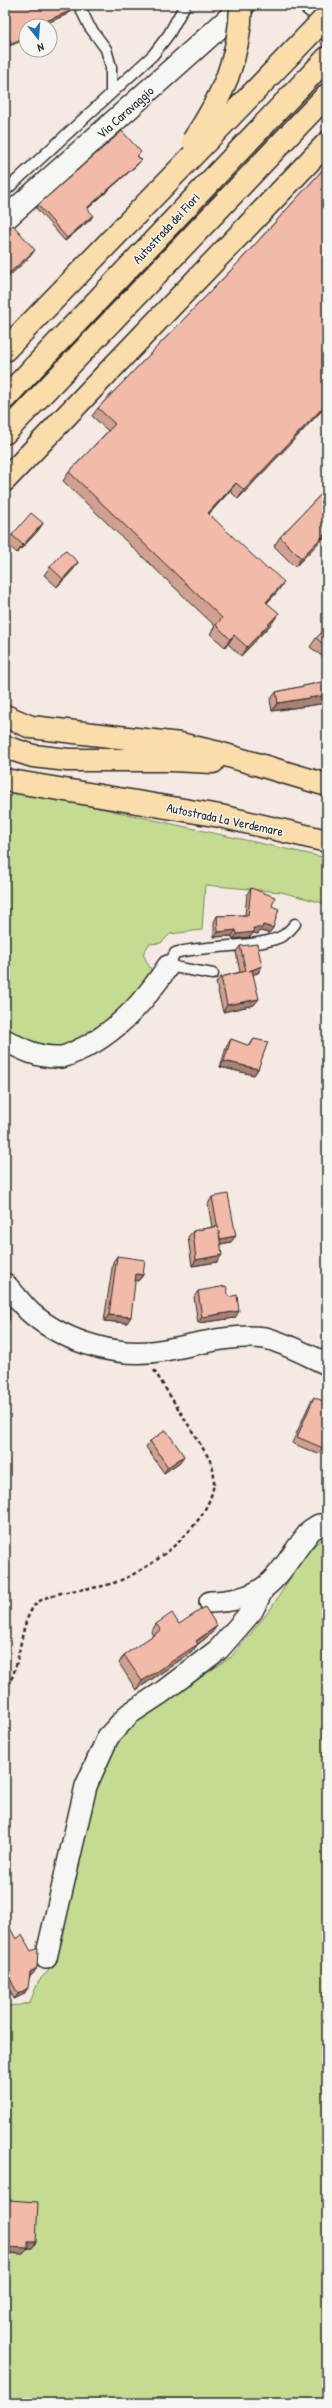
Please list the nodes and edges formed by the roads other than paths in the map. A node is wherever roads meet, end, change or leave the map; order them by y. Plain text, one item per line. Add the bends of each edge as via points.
1 (79, 5) edge
2 (185, 5) edge
3 (241, 5) edge
4 (244, 5) edge
5 (310, 5) edge
6 (327, 17) edge
7 (327, 58) edge
8 (111, 92) junction
9 (327, 95) edge
10 (327, 142) edge
11 (5, 191) edge
12 (149, 201) junction
13 (5, 219) edge
14 (5, 350) edge
15 (5, 398) edge
16 (5, 433) edge
17 (5, 480) edge
18 (5, 716) edge
19 (5, 747) edge
20 (5, 766) edge
21 (276, 769) junction
22 (5, 780) edge
23 (327, 785) edge
24 (123, 799) junction
25 (327, 842) edge
26 (295, 924) dead end
27 (168, 966) junction
28 (212, 974) dead end
29 (5, 1040) edge
30 (5, 1284) edge
31 (327, 1364) edge
32 (327, 1525) edge
33 (263, 1589) junction
34 (210, 1602) dead end
35 (46, 1958) dead end

1 - 8 lane via 89,26 106,49 112,67
2 - 8 lane via 169,34 153,55
3 - 12 highway, bridge via 234,62 220,98
4 - 13 street, Via Caravaggio
5 - 6 street
6 - 12 highway, bridge
7 - 15 highway, Autostrada dei Fiori
8 - 11 lane
9 - 16 highway, Autostrada dei Fiori
10 - 17 highway
12 - 14 highway
18 - 21 highway via 31,727 180,744
19 - 21 highway via 33,756 68,760 171,760
20 - 24 highway
21 - 23 highway
22 - 24 highway
24 - 25 highway, Autostrada La Verdemare via 220,816
26 - 27 lane via 284,935 265,942 202,947 175,953
27 - 28 lane
27 - 29 street via 146,997 128,1015 104,1038 82,1049 62,1057 40,1055 27,1052
30 - 31 street via 31,1313 70,1338 106,1349 142,1353 219,1339 266,1338
32 - 33 street via 319,1525 311,1530 277,1578
33 - 34 street via 225,1602
33 - 35 street via 252,1611 219,1649 130,1714 108,1737 86,1786

